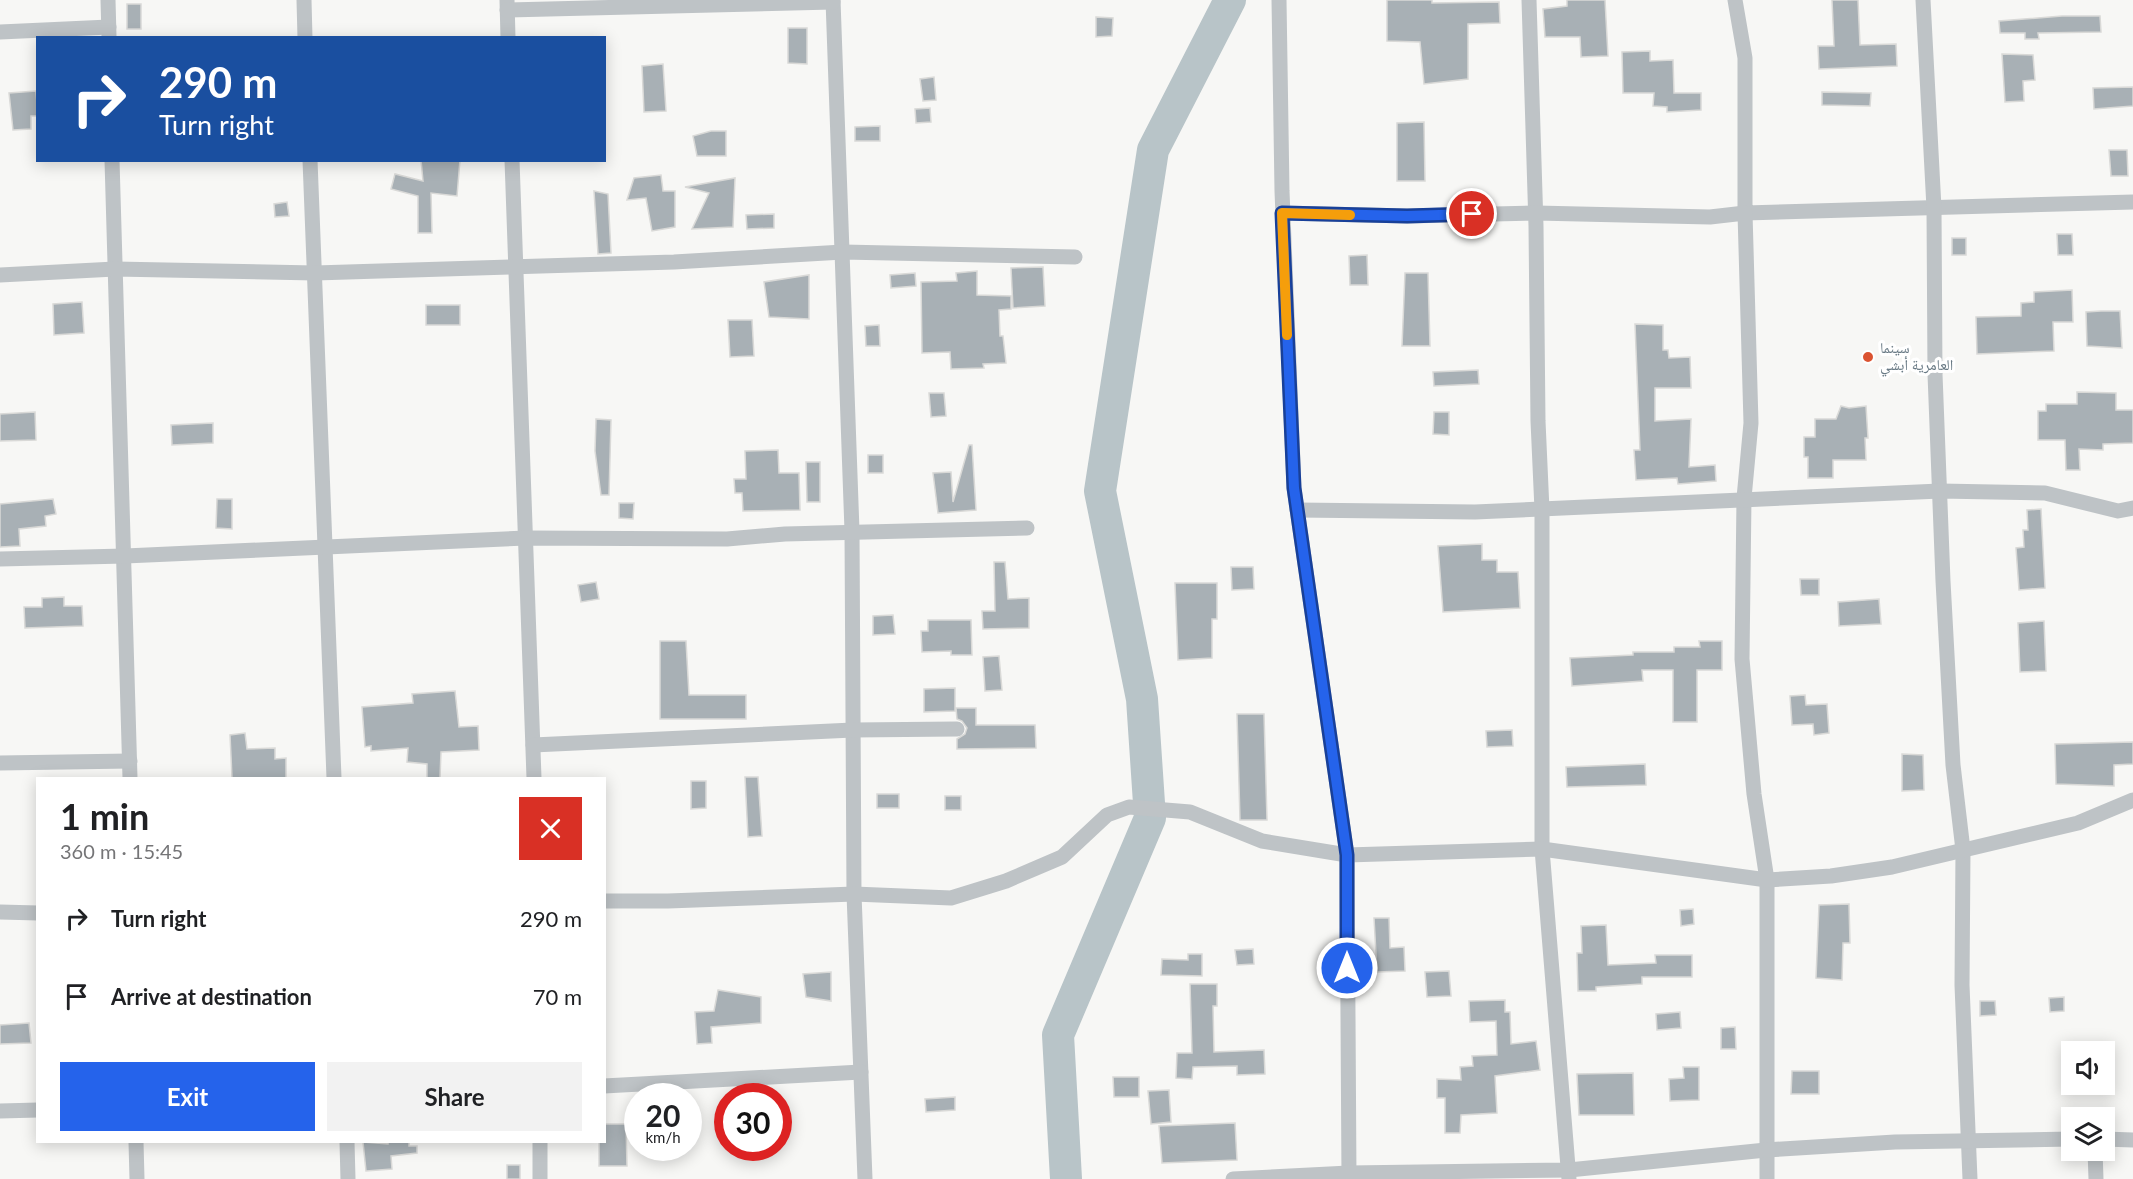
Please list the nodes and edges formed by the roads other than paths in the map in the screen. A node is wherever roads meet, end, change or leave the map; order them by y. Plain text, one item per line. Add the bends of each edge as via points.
1 (108, 0) edge
2 (304, 0) edge
3 (1279, 0) edge
4 (1529, 0) edge
5 (1735, 0) edge
6 (1923, 0) edge
7 (833, 1) edge
8 (507, 5) edge
9 (0, 32) edge
10 (109, 32) edge
11 (305, 36) edge
12 (508, 36) edge
13 (112, 162) edge
14 (310, 162) edge
15 (512, 162) edge
16 (2133, 202) edge
17 (1934, 208) junction
18 (1282, 213) junction
19 (1536, 213) junction
20 (1745, 213) junction
21 (843, 252) junction
22 (1075, 257) dead end
23 (516, 267) junction
24 (115, 269) junction
25 (315, 273) junction
26 (0, 275) edge
27 (1940, 491) junction
28 (1744, 498) junction
29 (2133, 508) edge
30 (1298, 510) junction
31 (1542, 510) junction
32 (1027, 528) dead end
33 (852, 531) junction
34 (526, 538) junction
35 (324, 547) junction
36 (125, 556) junction
37 (0, 559) edge
38 (957, 729) dead end
39 (853, 730) junction
40 (533, 745) junction
41 (130, 760) junction
42 (0, 763) edge
43 (130, 777) edge
44 (334, 777) edge
45 (534, 777) edge
46 (2133, 800) edge
47 (1542, 849) junction
48 (1963, 850) junction
49 (1347, 855) junction
50 (1767, 880) junction
51 (854, 894) junction
52 (606, 900) edge
53 (0, 912) edge
54 (36, 913) edge
55 (861, 1072) junction
56 (606, 1086) edge
57 (36, 1110) edge
58 (0, 1111) edge
59 (2061, 1139) edge
60 (2115, 1139) edge
61 (1969, 1140) junction
62 (2133, 1140) edge
63 (136, 1143) edge
64 (347, 1143) edge
65 (540, 1143) edge
66 (1766, 1150) junction
67 (2095, 1161) edge
68 (1569, 1175) edge
69 (1349, 1176) edge
70 (137, 1179) edge
71 (348, 1179) edge
72 (540, 1179) edge
73 (865, 1179) edge
74 (1233, 1179) edge
75 (1767, 1179) edge
76 (1970, 1179) edge
77 (2096, 1179) edge

1 - 10 street
2 - 11 street
3 - 18 street
4 - 19 street
5 - 20 street via 1745,58
6 - 17 street
7 - 8 street
7 - 21 street
8 - 12 street
9 - 10 street
13 - 24 street
14 - 25 street
15 - 23 street
16 - 17 street
17 - 20 street
17 - 27 street
18 - 19 street
18 - 30 street via 1288,386
19 - 20 street via 1710,217
19 - 31 street
20 - 28 street via 1751,423
21 - 22 street
21 - 23 street
21 - 33 street
23 - 25 street
23 - 34 street
24 - 25 street
24 - 26 street
24 - 36 street
25 - 35 street
27 - 28 street
27 - 29 street via 2044,493 2118,511
27 - 48 street via 1953,765
28 - 31 street
28 - 50 street via 1742,659 1754,794
30 - 31 street
30 - 49 street
31 - 47 street
32 - 33 street
33 - 34 street via 728,539
33 - 39 street
34 - 35 street
34 - 40 street
35 - 36 street
35 - 44 street
36 - 37 street
36 - 41 street
38 - 39 street
39 - 40 street
39 - 51 street
40 - 45 street
41 - 42 street
41 - 43 street
46 - 48 street via 2078,823
47 - 49 street
47 - 50 street
47 - 68 street
48 - 50 street via 1892,867
48 - 61 street via 1962,985
49 - 51 street via 1262,841 1190,812 1129,807 1107,815 1062,857 1006,881 951,898
49 - 69 street
50 - 66 street
51 - 52 street via 668,902
51 - 55 street
53 - 54 street
55 - 56 street
55 - 73 street
57 - 58 street
59 - 61 street
60 - 62 street
61 - 66 street
61 - 76 street
63 - 70 street
64 - 71 street
65 - 72 street
66 - 68 street
66 - 75 street
67 - 77 street
68 - 69 street
69 - 74 street

